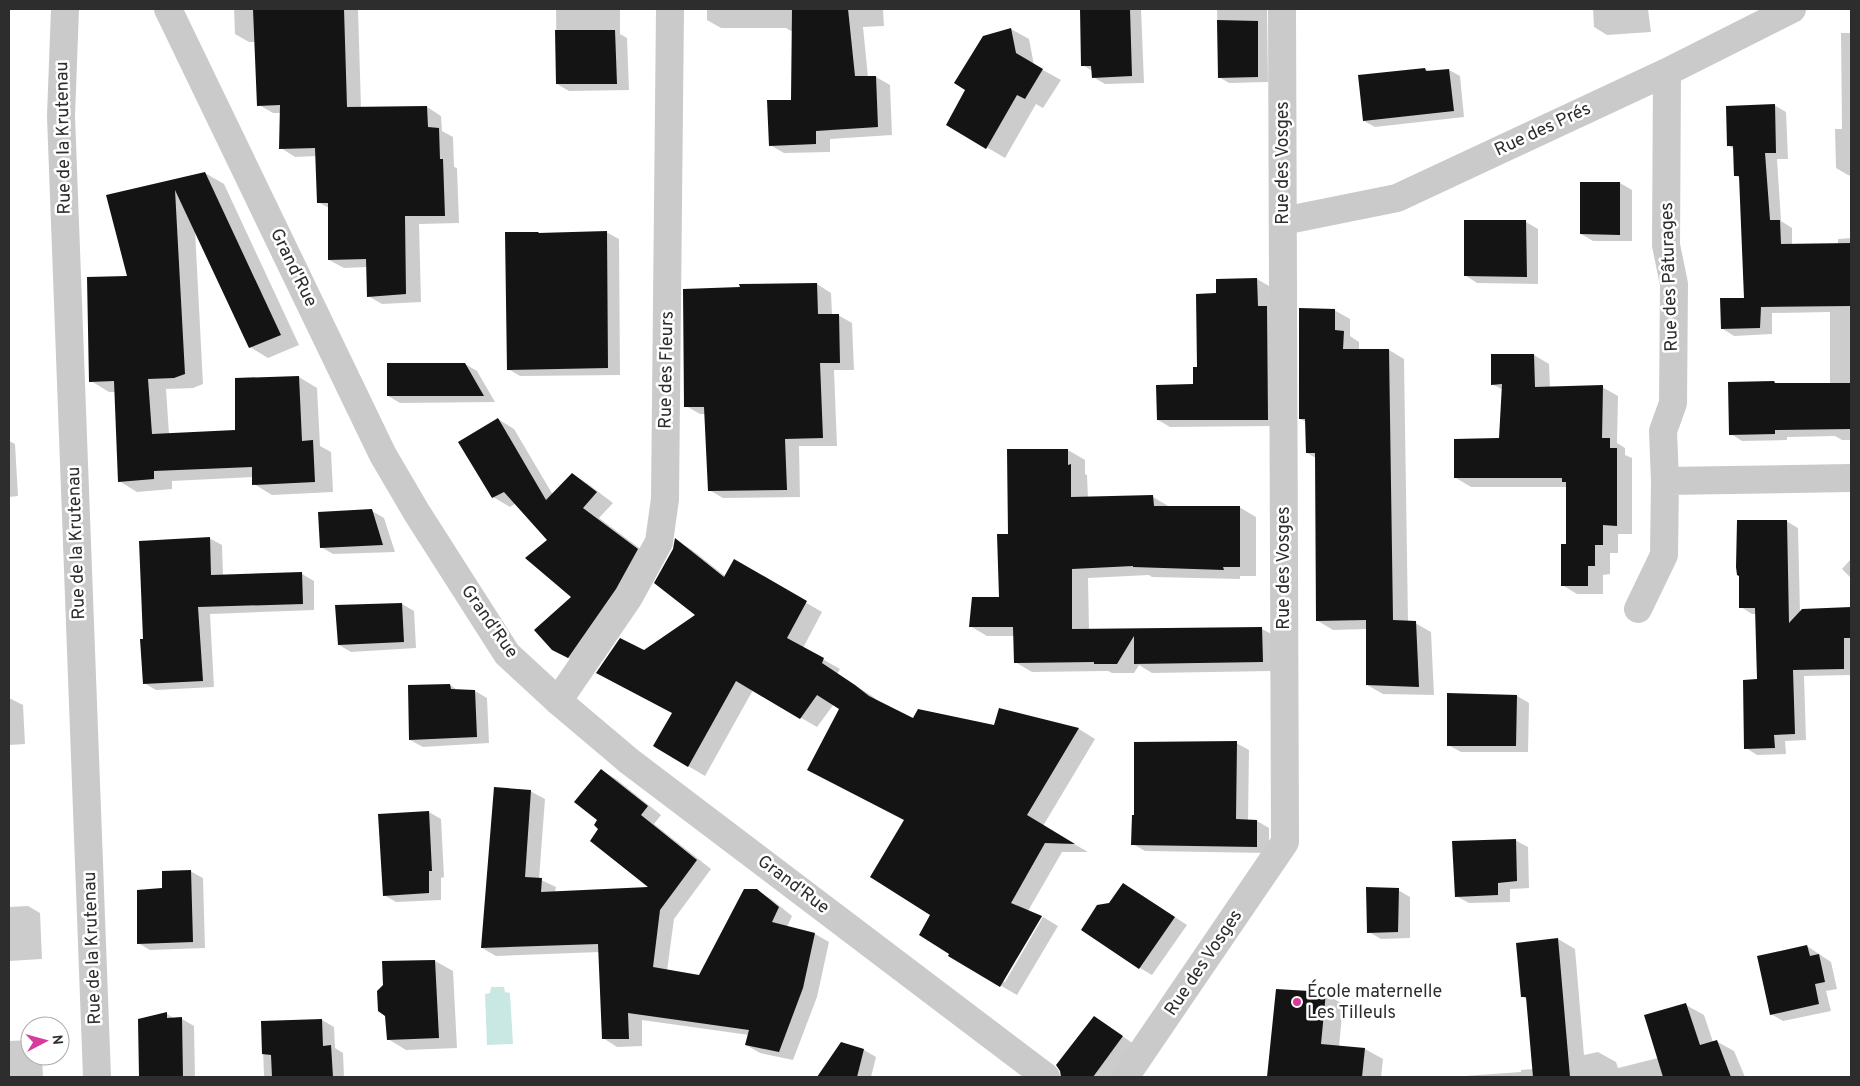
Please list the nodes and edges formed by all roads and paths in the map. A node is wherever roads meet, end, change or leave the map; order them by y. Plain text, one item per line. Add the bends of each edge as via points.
1 (65, 9) edge
2 (168, 9) edge
3 (670, 9) edge
4 (1282, 9) edge
5 (1792, 9) edge
6 (1667, 72) junction
7 (1283, 221) junction
8 (1851, 478) edge
9 (1665, 481) junction
10 (1638, 609) dead end
11 (558, 701) junction
12 (98, 1077) edge
13 (1046, 1077) edge
14 (1126, 1077) edge

1 - 12 street, Rue de la Krutenau via 61,116
2 - 11 street, Grand'Rue via 383,455 416,514 507,654
3 - 11 street, Rue des Fleurs via 665,499 659,542 629,597
4 - 7 street, Rue des Vosges
5 - 6 street, Rue des Prés
6 - 7 street, Rue des Prés via 1397,198
6 - 9 street, Rue des Pâturages via 1666,245 1674,284 1673,404 1663,431
7 - 14 street, Rue des Vosges via 1285,842
8 - 9 street
9 - 10 street, Rue des Pâturages via 1664,555
11 - 13 street, Grand'Rue via 629,761

